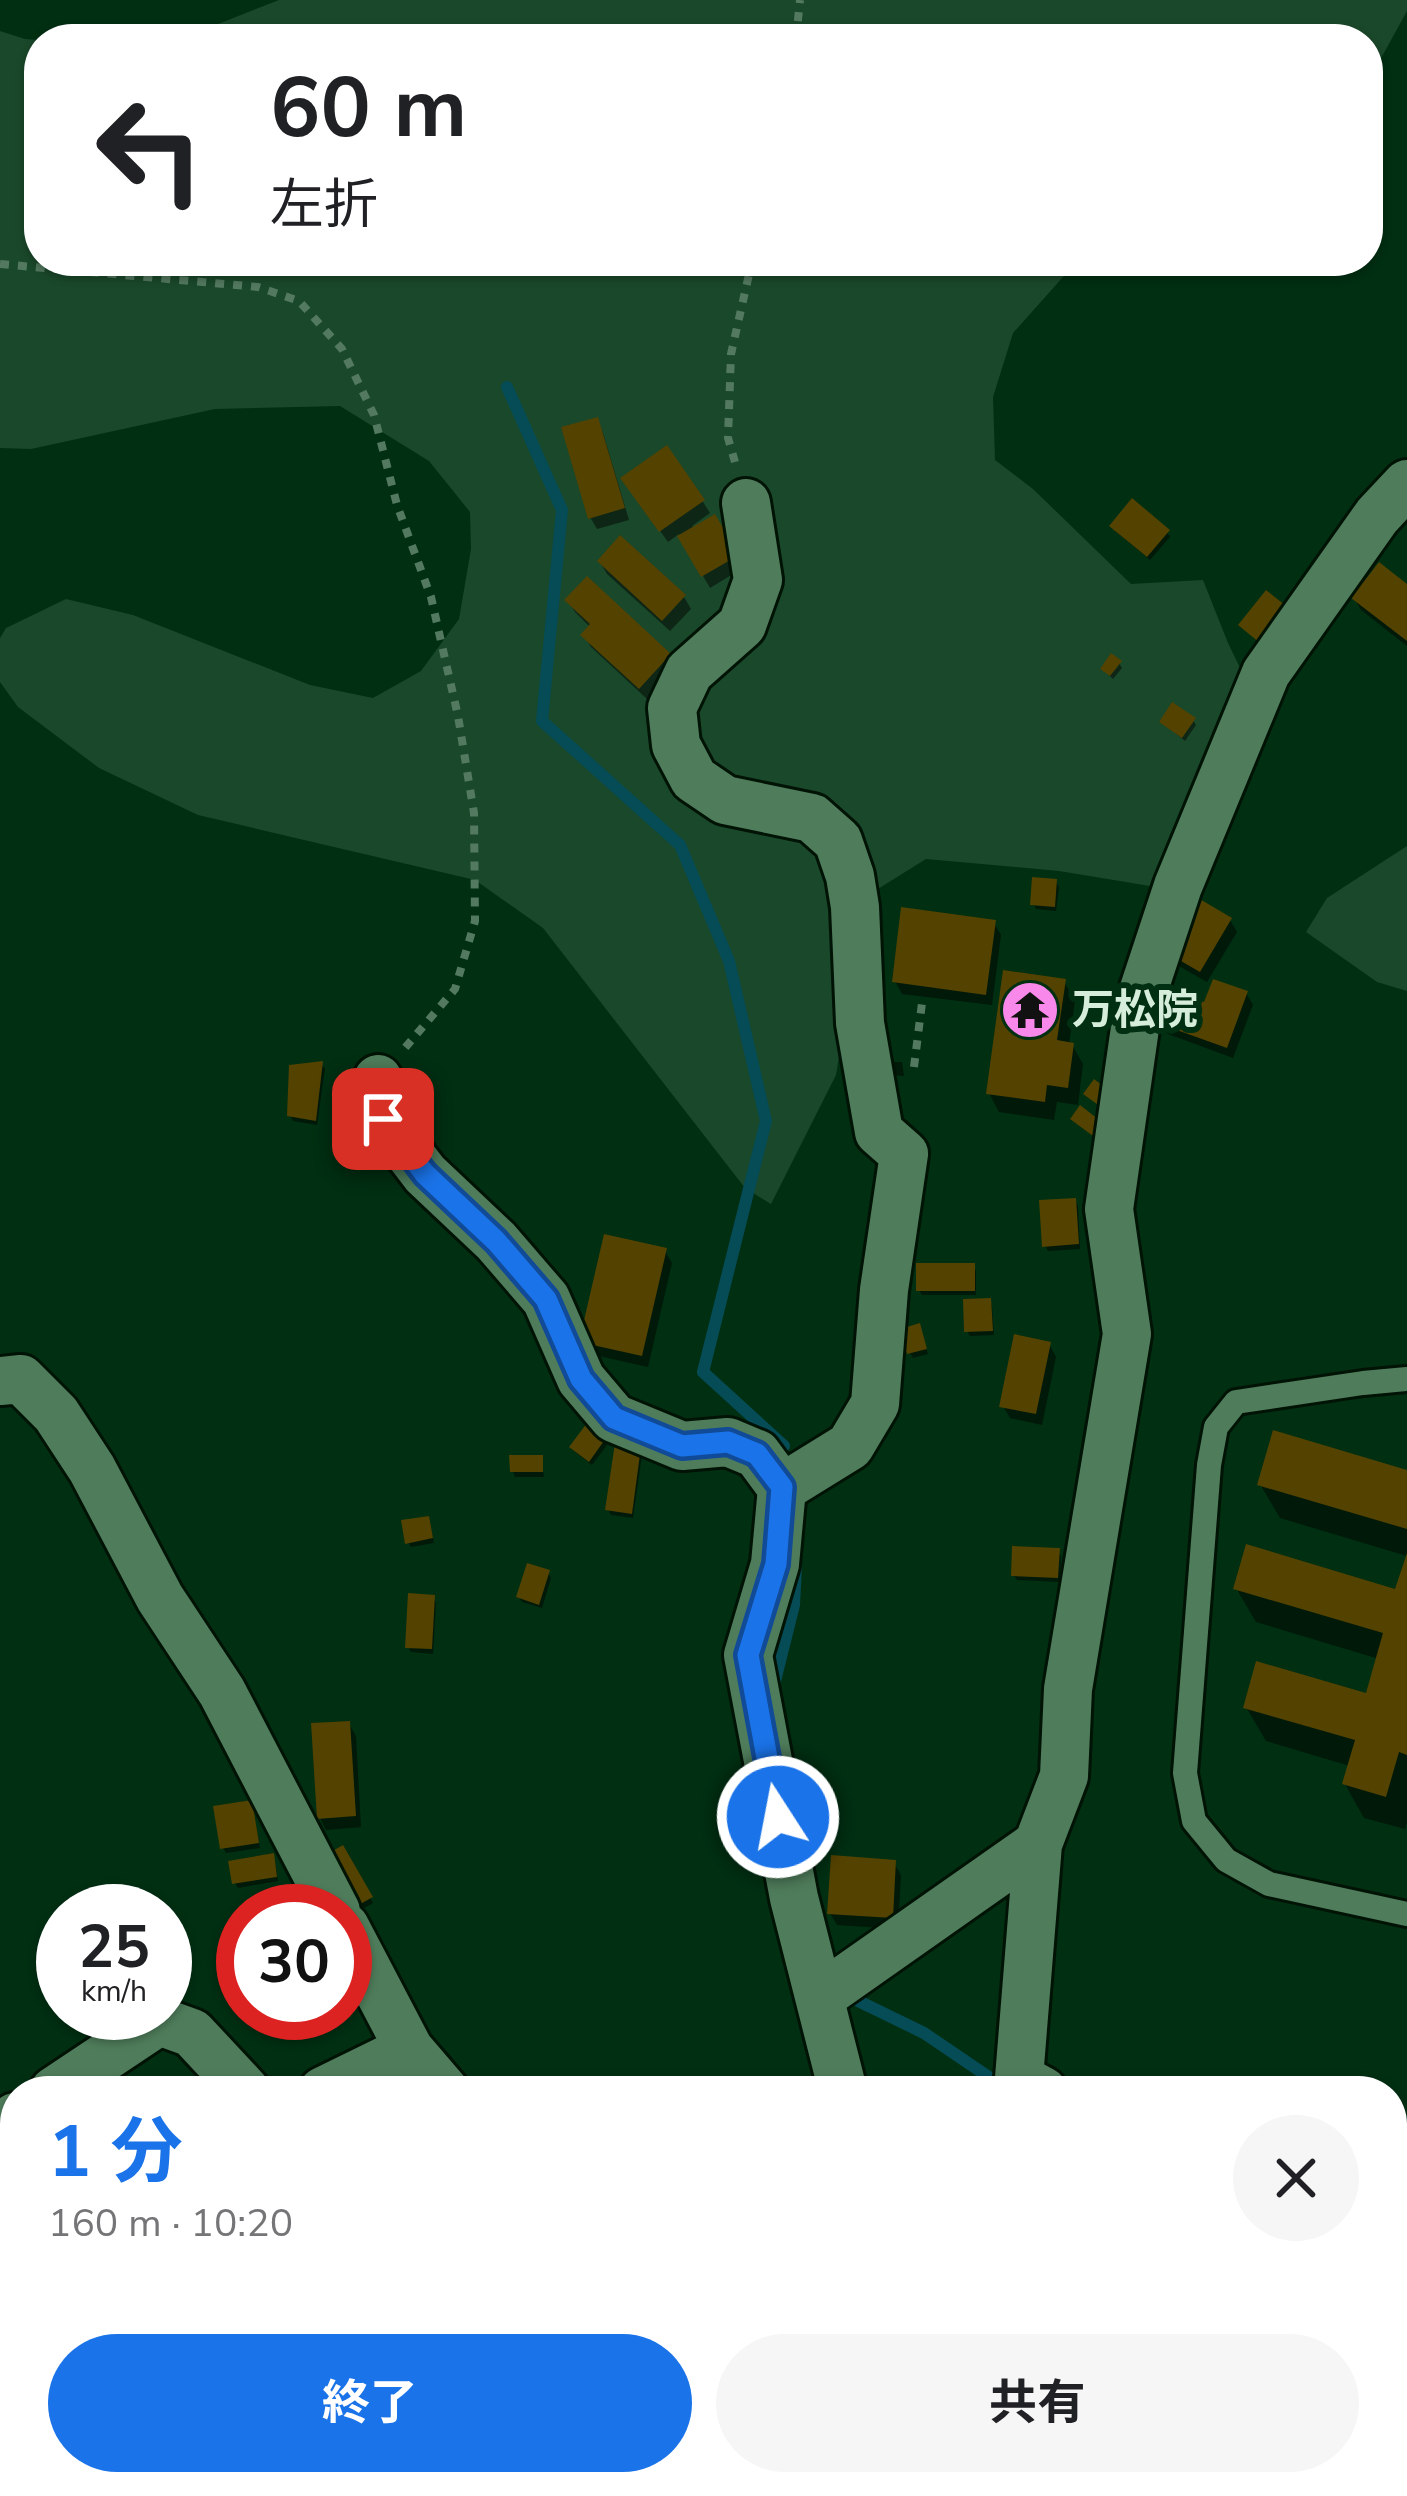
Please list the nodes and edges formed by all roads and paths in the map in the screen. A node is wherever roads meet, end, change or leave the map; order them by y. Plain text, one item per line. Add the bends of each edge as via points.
1 (135, 276) edge
2 (748, 276) edge
3 (1407, 484) edge
4 (746, 503) joint
5 (378, 1079) joint
6 (1407, 1379) edge
7 (0, 1381) edge
8 (782, 1487) junction
9 (1039, 1844) junction
10 (322, 1884) edge
11 (1407, 1915) edge
12 (372, 1978) edge
13 (820, 1997) junction
14 (409, 2049) junction
15 (76, 2076) edge
16 (232, 2076) edge
17 (354, 2076) edge
18 (432, 2076) edge
19 (839, 2076) edge
20 (1019, 2076) edge

1 - 5 path via 258,287 299,301 342,349 374,415 431,597 474,813 475,921 455,989
2 - 4 path via 730,354 728,439
3 - 9 street via 1266,674 1178,886 1138,1007 1109,1209 1127,1334 1068,1689 1064,1775
4 - 8 street via 758,580 742,625 689,672 672,708 676,745 694,779 725,800 812,818 838,841 856,908 860,1023 879,1132 904,1154 875,1404 850,1446
5 - 8 street via 383,1119 546,1299 581,1379 614,1418 682,1446 728,1442 757,1454
6 - 11 lane via 1236,1402 1216,1427 1185,1773 1194,1821 1226,1859 1269,1884
7 - 10 street via 21,1379 92,1469
8 - 13 street via 776,1564 748,1655
9 - 13 street
9 - 20 street
12 - 14 street
13 - 19 street
14 - 17 street
14 - 18 street
15 - 16 street via 159,2021 192,2033

